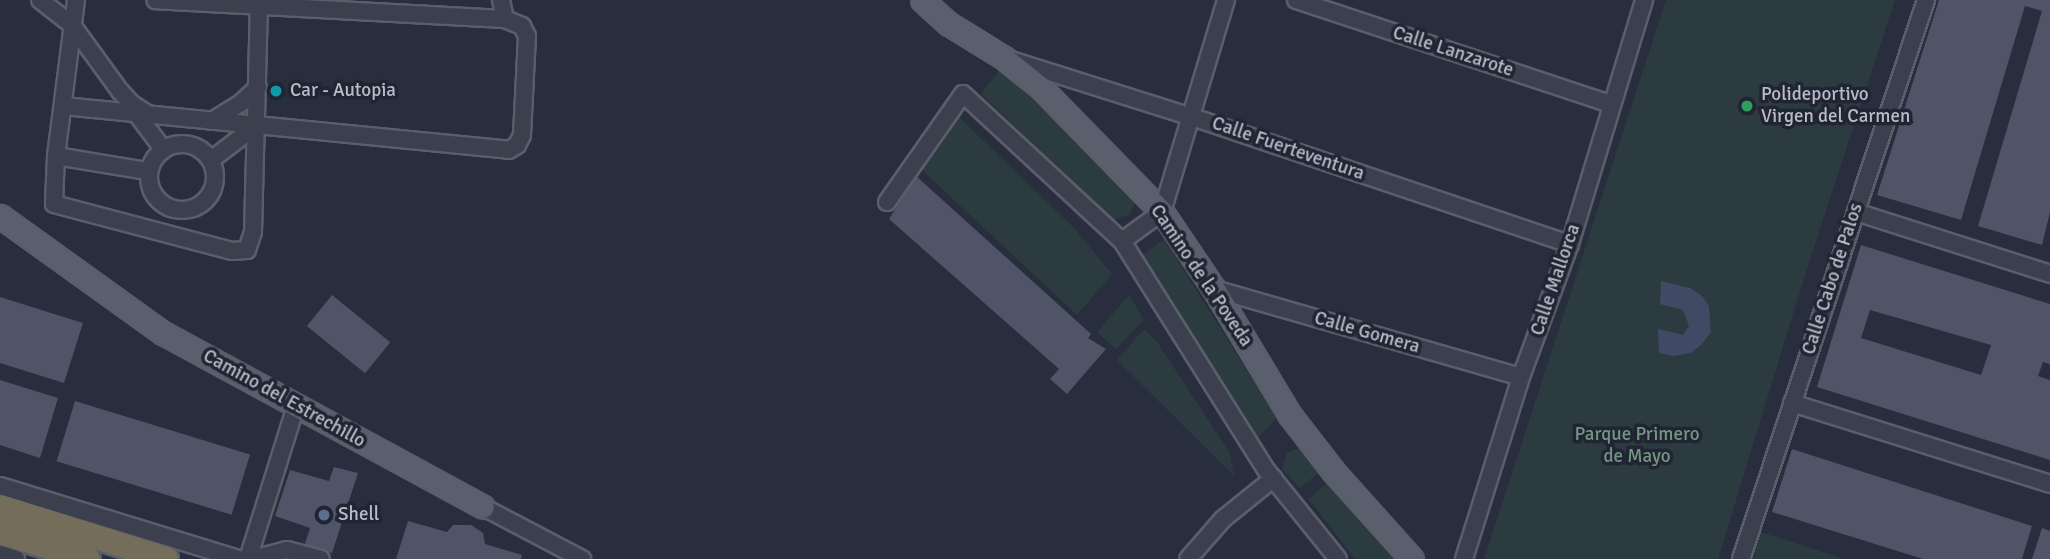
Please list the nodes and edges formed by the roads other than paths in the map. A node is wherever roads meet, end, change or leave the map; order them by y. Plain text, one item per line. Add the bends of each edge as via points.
1 (40, 0) edge
2 (76, 0) edge
3 (156, 0) edge
4 (501, 0) edge
5 (922, 0) edge
6 (1226, 0) edge
7 (1296, 0) edge
8 (1644, 0) edge
9 (1926, 0) edge
10 (259, 6) junction
11 (505, 19) junction
12 (72, 25) junction
13 (1004, 58) junction
14 (258, 87) junction
15 (1611, 104) junction
16 (63, 106) junction
17 (142, 114) junction
18 (1189, 116) junction
19 (212, 121) junction
20 (257, 125) junction
21 (163, 149) junction
22 (56, 156) junction
23 (211, 160) junction
24 (148, 171) junction
25 (887, 202) dead end
26 (175, 210) junction
27 (1162, 212) junction
28 (1856, 212) junction
29 (0, 216) edge
30 (171, 233) junction
31 (1122, 241) junction
32 (1570, 244) junction
33 (2050, 274) edge
34 (1214, 289) junction
35 (1521, 377) junction
36 (1793, 403) junction
37 (296, 406) junction
38 (1274, 478) junction
39 (2050, 484) edge
40 (0, 486) edge
41 (0, 507) edge
42 (483, 507) joint
43 (0, 532) edge
44 (0, 554) edge
45 (16, 559) edge
46 (88, 559) edge
47 (166, 559) edge
48 (239, 559) edge
49 (251, 559) edge
50 (321, 559) edge
51 (582, 559) edge
52 (1188, 559) edge
53 (1338, 559) edge
54 (1412, 559) edge
55 (1464, 559) edge
56 (1741, 559) edge

1 - 12 street
2 - 12 street
3 - 10 street
4 - 11 street
5 - 13 main road, Camino de la Poveda via 948,24
6 - 18 street
7 - 15 street, Calle Lanzarote
8 - 15 street, Calle Mallorca
9 - 28 street, Calle Cabo de Palos
10 - 11 street via 403,21
10 - 14 street
11 - 20 street via 522,26 527,36 522,135 509,150
12 - 16 street
12 - 17 street
13 - 18 street, Calle Fuerteventura
13 - 27 main road, Camino de la Poveda via 1041,88
14 - 19 street
14 - 20 street
15 - 32 street, Calle Mallorca
16 - 17 street
16 - 22 street
17 - 19 street
17 - 21 street
18 - 27 street
18 - 32 street, Calle Fuerteventura
19 - 20 street
20 - 23 street
20 - 30 street via 251,245 247,250 232,251
21 - 23 street via 180,144 198,147
21 - 24 street
22 - 24 street
22 - 30 street via 54,204
23 - 26 street via 215,185 209,197 188,210
24 - 26 street via 153,196
25 - 31 street via 963,94
26 - 30 street
27 - 31 street
27 - 34 main road, Camino de la Poveda
28 - 33 street
28 - 36 street, Calle Cabo de Palos
29 - 37 main road, Camino del Estrechillo via 163,333
31 - 38 street
32 - 35 street, Calle Mallorca
34 - 35 street, Calle Gomera
34 - 54 main road, Camino de la Poveda via 1289,414
35 - 55 street, Calle Mallorca
36 - 39 street
36 - 56 street, Calle Cabo de Palos
37 - 42 main road, Camino del Estrechillo
37 - 49 street
38 - 52 street via 1223,519
38 - 53 street
40 - 48 street
41 - 47 highway
42 - 51 street, Camino del Estrechillo
43 - 46 highway
44 - 45 street
49 - 50 street via 287,550

